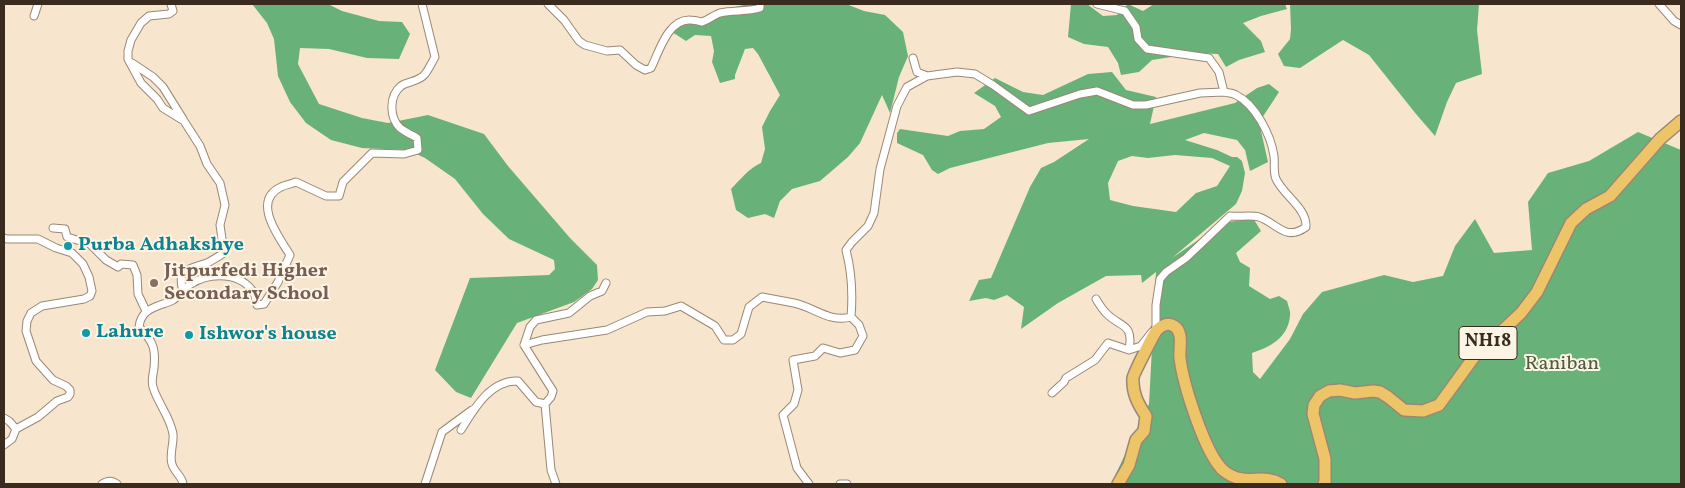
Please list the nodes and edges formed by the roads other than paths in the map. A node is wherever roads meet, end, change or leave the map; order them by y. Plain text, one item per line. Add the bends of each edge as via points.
1 (38, 4) edge
2 (171, 4) edge
3 (422, 4) edge
4 (548, 4) edge
5 (760, 4) edge
6 (1097, 4) edge
7 (1660, 4) edge
8 (34, 16) dead end
9 (1681, 26) edge
10 (913, 58) dead end
11 (128, 59) junction
12 (927, 76) junction
13 (1224, 92) junction
14 (184, 121) junction
15 (1681, 121) edge
16 (53, 228) dead end
17 (4, 238) edge
18 (606, 283) dead end
19 (183, 291) junction
20 (1096, 300) dead end
21 (146, 311) junction
22 (851, 317) junction
23 (1156, 329) junction
24 (524, 345) junction
25 (1129, 350) junction
26 (1052, 393) dead end
27 (545, 404) junction
28 (476, 407) junction
29 (4, 418) edge
30 (16, 429) junction
31 (461, 430) dead end
32 (4, 445) edge
33 (102, 484) edge
34 (117, 484) edge
35 (183, 484) edge
36 (425, 484) edge
37 (556, 484) edge
38 (808, 484) edge
39 (840, 484) edge
40 (847, 484) edge
41 (1118, 484) edge
42 (1281, 484) edge
43 (1324, 484) edge

1 - 8 street
2 - 11 street via 173,11 169,14 149,16 141,23 131,40
3 - 19 street via 435,57 424,75 402,85 391,106 400,128 417,138 418,150 404,154 372,153 343,182 339,196 326,196 296,182 270,195 267,202 269,221 290,255 264,304 256,305 254,294 241,280 232,276 197,280
4 - 5 street via 579,41 608,51 620,50 645,70 651,68 664,39 679,23 688,19 702,22 718,14 756,10
6 - 13 street via 1125,11 1136,27 1138,39 1147,49 1209,58 1219,72
7 - 9 street
10 - 12 street via 918,72
11 - 14 street via 163,87
11 - 14 street via 142,83 163,108
12 - 13 street via 957,72 975,74 1029,111 1096,91 1133,105
12 - 22 street via 907,87 897,106 880,169 874,213 868,226 846,250 852,273
13 - 23 street via 1236,95 1258,114 1274,155 1275,177 1283,192 1303,213 1306,228 1298,233 1288,233 1258,217 1230,216 1160,279
14 - 19 street via 220,183 225,205 220,225 224,253 185,271 180,283
15 - 43 main road, NH18 via 1660,139 1610,196 1586,209 1571,223 1537,292 1521,313 1474,357 1439,405 1423,411 1404,410 1380,392 1373,391 1329,391 1320,396 1313,414 1325,459
16 - 21 street via 65,229 67,236 90,244 118,267 121,264 133,265 138,294
17 - 30 street via 38,239 72,253 83,264 92,291 84,299 42,306 31,313 26,331 36,361 54,380 66,386 70,394
18 - 24 street via 602,291 590,296 569,314 536,320
19 - 21 street via 174,299
20 - 25 street via 1106,314 1126,327 1131,340
21 - 35 street via 139,327 153,342 152,384 171,421 172,464
22 - 24 street via 841,319 796,303 762,297 749,307 741,334 733,340 724,340 715,326 681,306 647,312 607,330
22 - 38 street via 863,336 855,350 840,353 823,348 815,356 793,360 798,390 794,404 783,415 797,468
23 - 25 street via 1140,346
23 - 41 main road via 1133,376 1136,400 1146,416 1144,431 1136,440 1129,465
23 - 42 main road via 1170,324 1178,331 1187,393 1203,436 1222,469 1238,480 1269,480
24 - 27 street via 553,391
25 - 26 street via 1108,343 1095,360 1066,378
27 - 28 street via 536,402 518,381 513,380 499,384
27 - 37 street via 551,470
28 - 31 street
28 - 36 street via 442,432
29 - 30 street
30 - 32 street via 12,439
33 - 34 street via 107,481
39 - 40 street

